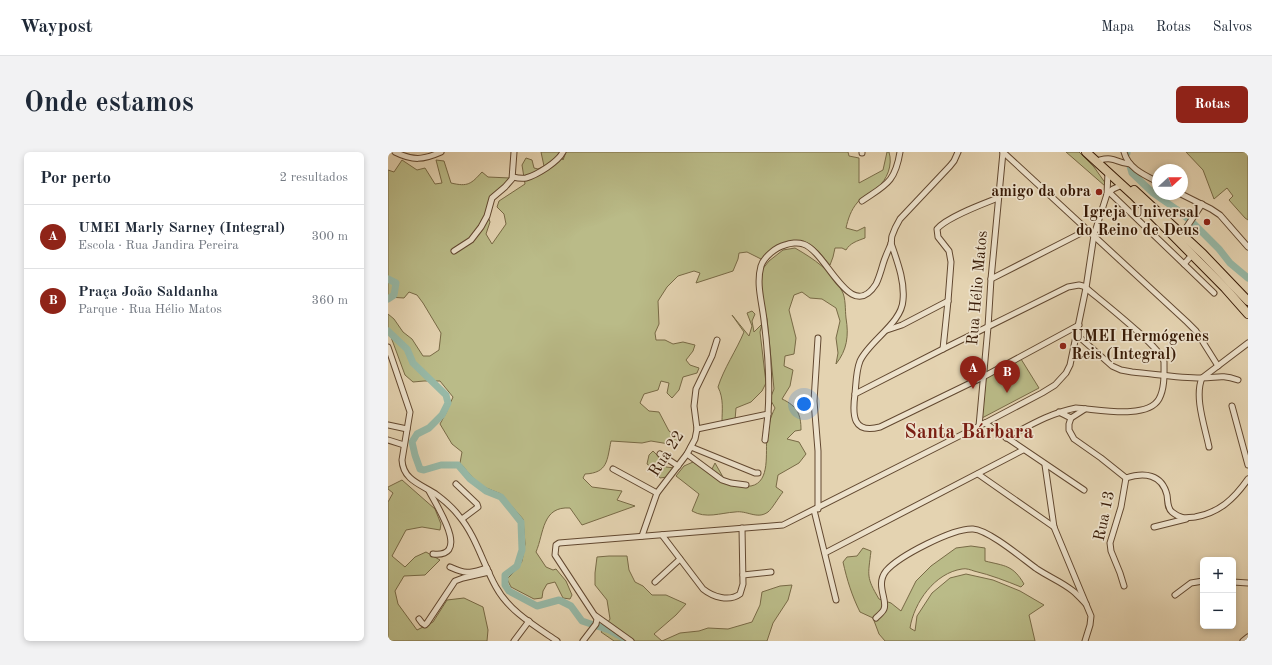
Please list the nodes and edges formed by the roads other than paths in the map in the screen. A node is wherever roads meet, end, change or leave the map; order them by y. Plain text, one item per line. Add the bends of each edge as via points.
1 (395, 152) edge
2 (442, 152) edge
3 (563, 152) edge
4 (900, 152) edge
5 (958, 152) edge
6 (1003, 152) edge
7 (1086, 152) edge
8 (1092, 152) edge
9 (1124, 152) edge
10 (512, 153) edge
11 (1100, 160) junction
12 (1130, 164) junction
13 (1108, 172) junction
14 (513, 177) junction
15 (1152, 179) edge
16 (1122, 185) junction
17 (1108, 193) junction
18 (1188, 197) edge
19 (998, 198) junction
20 (862, 201) dead end
21 (1202, 204) junction
22 (1088, 230) junction
23 (1182, 234) junction
24 (1094, 235) junction
25 (891, 243) junction
26 (1248, 246) edge
27 (454, 251) dead end
28 (1192, 255) junction
29 (1184, 264) junction
30 (990, 279) junction
31 (1086, 288) junction
32 (1214, 293) dead end
33 (1248, 301) edge
34 (948, 302) junction
35 (1248, 314) edge
36 (1079, 325) junction
37 (988, 327) junction
38 (887, 330) junction
39 (1077, 335) junction
40 (818, 338) dead end
41 (717, 340) dead end
42 (1248, 343) edge
43 (388, 347) edge
44 (943, 349) junction
45 (1218, 366) junction
46 (1164, 375) junction
47 (983, 377) junction
48 (1202, 378) junction
49 (1238, 380) dead end
50 (855, 394) junction
51 (1232, 406) dead end
52 (1085, 408) junction
53 (1059, 412) junction
54 (768, 414) junction
55 (1071, 418) junction
56 (985, 423) junction
57 (388, 425) edge
58 (979, 426) junction
59 (407, 429) junction
60 (697, 429) junction
61 (1006, 438) junction
62 (388, 440) edge
63 (765, 440) dead end
64 (404, 445) junction
65 (691, 447) junction
66 (1209, 447) dead end
67 (1023, 450) junction
68 (660, 454) dead end
69 (687, 454) junction
70 (1045, 465) junction
71 (1248, 465) edge
72 (678, 466) junction
73 (613, 469) dead end
74 (758, 473) dead end
75 (978, 474) junction
76 (1126, 478) junction
77 (1248, 479) edge
78 (456, 484) dead end
79 (746, 485) dead end
80 (429, 490) junction
81 (1084, 490) dead end
82 (657, 493) junction
83 (816, 510) junction
84 (462, 519) junction
85 (1186, 519) junction
86 (1054, 527) junction
87 (1154, 527) dead end
88 (742, 528) junction
89 (662, 534) junction
90 (642, 536) junction
91 (825, 553) junction
92 (432, 554) dead end
93 (680, 559) junction
94 (450, 567) dead end
95 (488, 570) junction
96 (771, 572) dead end
97 (743, 575) junction
98 (655, 582) dead end
99 (1200, 582) edge
100 (1236, 582) edge
101 (1248, 583) edge
102 (1124, 586) dead end
103 (1175, 595) dead end
104 (836, 600) dead end
105 (1086, 604) junction
106 (876, 618) dead end
107 (419, 619) dead end
108 (529, 621) junction
109 (596, 622) junction
110 (1248, 637) edge
111 (514, 641) edge
112 (558, 641) edge
113 (583, 641) edge
114 (631, 641) edge
115 (1085, 641) edge
116 (1243, 641) edge

1 - 2 street via 419,159
3 - 14 street via 556,162 531,176
4 - 20 street via 892,179
5 - 25 street via 950,166 900,219
6 - 19 street, Rua Hélio Matos
6 - 22 street
7 - 13 highway
8 - 11 highway
9 - 12 street
10 - 14 street
11 - 12 street via 1112,158 1122,164
11 - 23 highway
12 - 15 street
13 - 16 highway
13 - 17 street
14 - 27 street via 492,198 487,216 471,240
16 - 17 street
16 - 28 highway
17 - 24 street
17 - 29 street
18 - 21 street
19 - 30 street, Rua Hélio Matos
19 - 34 street via 950,219 937,229 938,237 949,251 950,257
21 - 23 street
21 - 26 street via 1220,215
22 - 24 street
22 - 30 street
23 - 33 highway
24 - 31 street
24 - 45 street via 1196,331
25 - 38 street via 904,301 900,312
25 - 54 street via 877,281 870,293 862,296 850,294 804,244 784,245 764,260 759,286 769,379
28 - 29 street
28 - 35 highway
29 - 32 street
30 - 37 street, Rua Hélio Matos
31 - 36 street
31 - 37 street via 1078,285 1068,287
31 - 46 street via 1152,345 1164,359
34 - 38 street
34 - 44 street
36 - 39 street
36 - 47 street
37 - 44 street
37 - 47 street, Rua Hélio Matos
38 - 50 street via 859,362
39 - 46 street via 1112,366 1132,372
39 - 56 street via 1070,365 1060,380 1042,393
40 - 83 street via 814,401 818,451
41 - 60 street, Rua 22 via 696,389 694,406
42 - 45 street
43 - 59 street via 410,412
44 - 50 street
45 - 48 street
46 - 48 street
46 - 52 street via 1163,390 1159,399 1149,408 1134,412
47 - 50 street via 880,427 867,429 860,427 853,415
47 - 58 street, Rua Hélio Matos
48 - 49 street via 1227,376
48 - 66 street via 1200,402
51 - 71 street
52 - 53 street
52 - 55 street
53 - 55 street
53 - 61 street
54 - 60 street
54 - 63 street
55 - 76 street, Rua 13 via 1069,430 1074,439
56 - 58 street
56 - 61 street
57 - 59 street
58 - 83 street
59 - 64 street
60 - 65 street, Rua 22
61 - 67 street
62 - 64 street
64 - 80 street via 402,467 409,478
65 - 69 street, Rua 22
65 - 74 street
67 - 70 street
67 - 75 street
68 - 72 street
69 - 72 street, Rua 22
69 - 79 street via 722,480
70 - 81 street
70 - 86 street
72 - 82 street, Rua 22
73 - 82 street
75 - 86 street
75 - 91 street
76 - 85 street via 1136,475 1156,478 1165,489 1171,511
76 - 102 street, Rua 13 via 1121,507 1110,543
77 - 85 street via 1234,497 1215,511
78 - 84 street via 478,507
80 - 84 street via 450,505
80 - 92 street via 449,528 451,541 447,551
82 - 90 street, Rua 22
83 - 88 street via 783,526
83 - 91 street
84 - 95 street
85 - 87 street
86 - 105 street
88 - 89 street
88 - 97 street
89 - 90 street
89 - 93 street
90 - 109 street via 556,545 555,555
91 - 104 street
93 - 97 street via 703,589 717,597 731,598 740,594
93 - 98 street
94 - 95 street via 463,573
95 - 107 street via 455,581 428,623 425,625
95 - 108 street via 504,599
96 - 97 street
99 - 103 street via 1191,583
100 - 101 street
105 - 106 street via 1064,584 986,533 973,529 941,538 893,564 885,572 882,582 885,606
105 - 115 street via 1090,625
108 - 111 street
108 - 112 street
109 - 113 street
109 - 114 street
110 - 116 street

